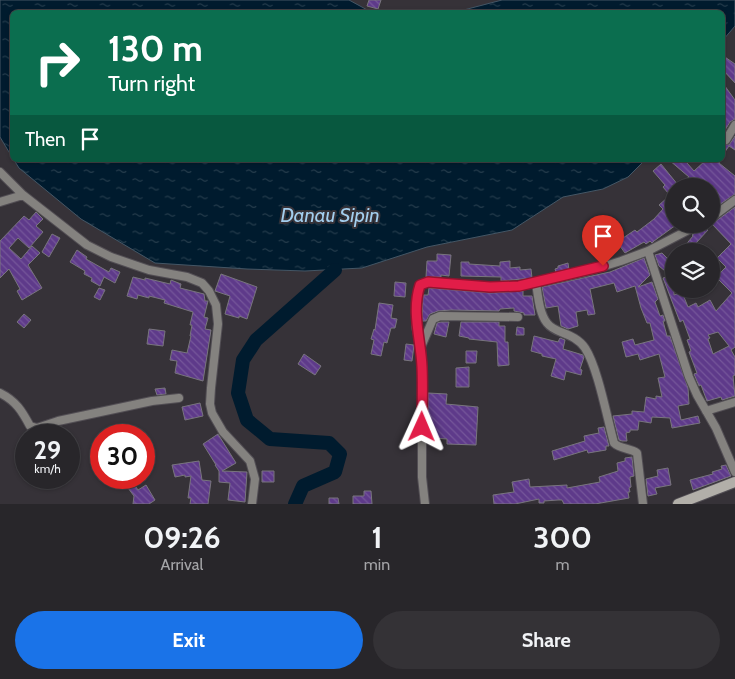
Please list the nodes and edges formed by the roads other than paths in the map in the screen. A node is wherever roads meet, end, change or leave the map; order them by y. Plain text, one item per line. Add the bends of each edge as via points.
1 (735, 125) edge
2 (726, 140) dead end
3 (0, 172) edge
4 (23, 195) junction
5 (735, 200) edge
6 (0, 202) edge
7 (720, 211) edge
8 (683, 233) edge
9 (648, 251) junction
10 (536, 283) junction
11 (518, 317) dead end
12 (421, 347) junction
13 (0, 393) edge
14 (180, 398) dead end
15 (735, 402) edge
16 (706, 411) junction
17 (735, 472) edge
18 (735, 482) edge
19 (252, 504) edge
20 (425, 504) edge
21 (643, 504) edge
22 (680, 504) edge

1 - 2 street
3 - 4 street
4 - 6 street
4 - 19 street via 87,245 148,270 187,277 202,283 209,291 216,305 218,324 210,404 223,432 250,461 255,479
5 - 7 street
8 - 9 street
9 - 10 street via 585,272
9 - 16 street via 689,377
10 - 12 street via 490,287 432,282 420,285 416,327
10 - 21 street via 542,314 548,325 578,339 586,350 614,443 636,453
11 - 12 street via 440,316 433,319
12 - 20 street
13 - 14 street via 15,402 30,426 36,428
15 - 16 street
16 - 17 street
18 - 22 main road

